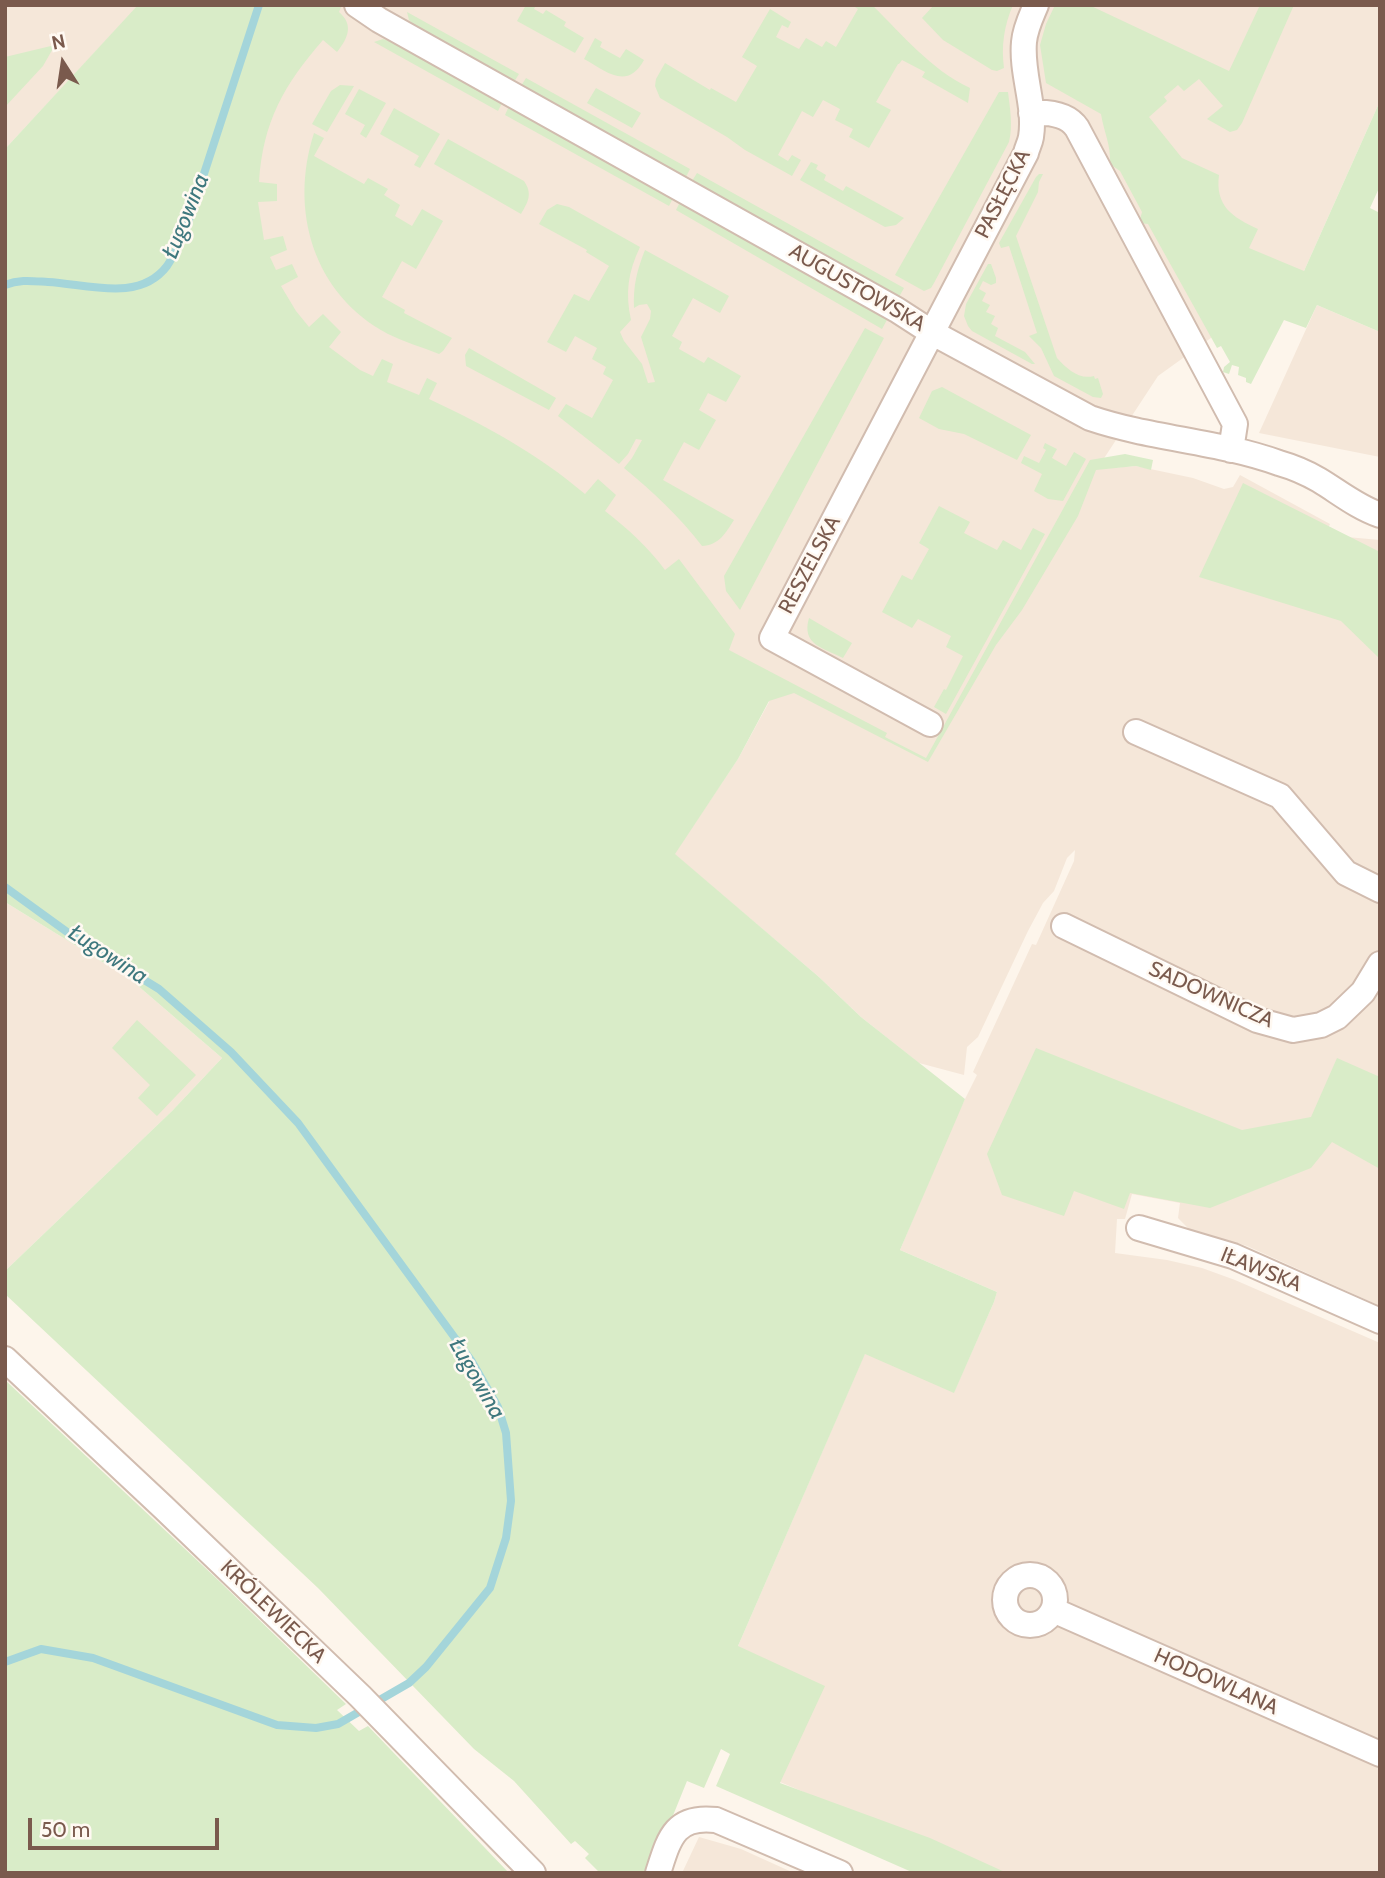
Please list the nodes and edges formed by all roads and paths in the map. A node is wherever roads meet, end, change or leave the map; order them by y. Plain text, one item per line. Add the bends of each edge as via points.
1 (357, 5) edge
2 (1036, 5) edge
3 (1031, 113) junction
4 (931, 332) junction
5 (1231, 450) junction
6 (1380, 515) edge
7 (930, 724) dead end
8 (1136, 732) dead end
9 (1380, 890) edge
10 (1064, 926) dead end
11 (1380, 964) edge
12 (1139, 1228) dead end
13 (1380, 1321) edge
14 (5, 1359) edge
15 (1053, 1610) dead end
16 (1380, 1754) edge
17 (533, 1873) edge
18 (659, 1873) edge
19 (840, 1873) edge

1 - 4 street, AUGUSTOWSKA
2 - 3 street, PASŁĘCKA via 1024,40
3 - 4 street, PASŁĘCKA via 1026,153
3 - 5 street via 1053,112 1074,123 1235,424
4 - 5 street, AUGUSTOWSKA via 1090,418
4 - 7 street, RESZELSKA via 772,638
5 - 6 street, AUGUSTOWSKA via 1301,471
8 - 9 street via 1280,796 1346,873
10 - 11 street, SADOWNICZA via 1257,1020 1293,1030 1337,1017 1363,992
12 - 13 street, IŁAWSKA via 1233,1256
14 - 17 street, KRÓLEWIECKA via 382,1717
15 - 16 street, HODOWLANA
18 - 19 street via 678,1828 702,1819

